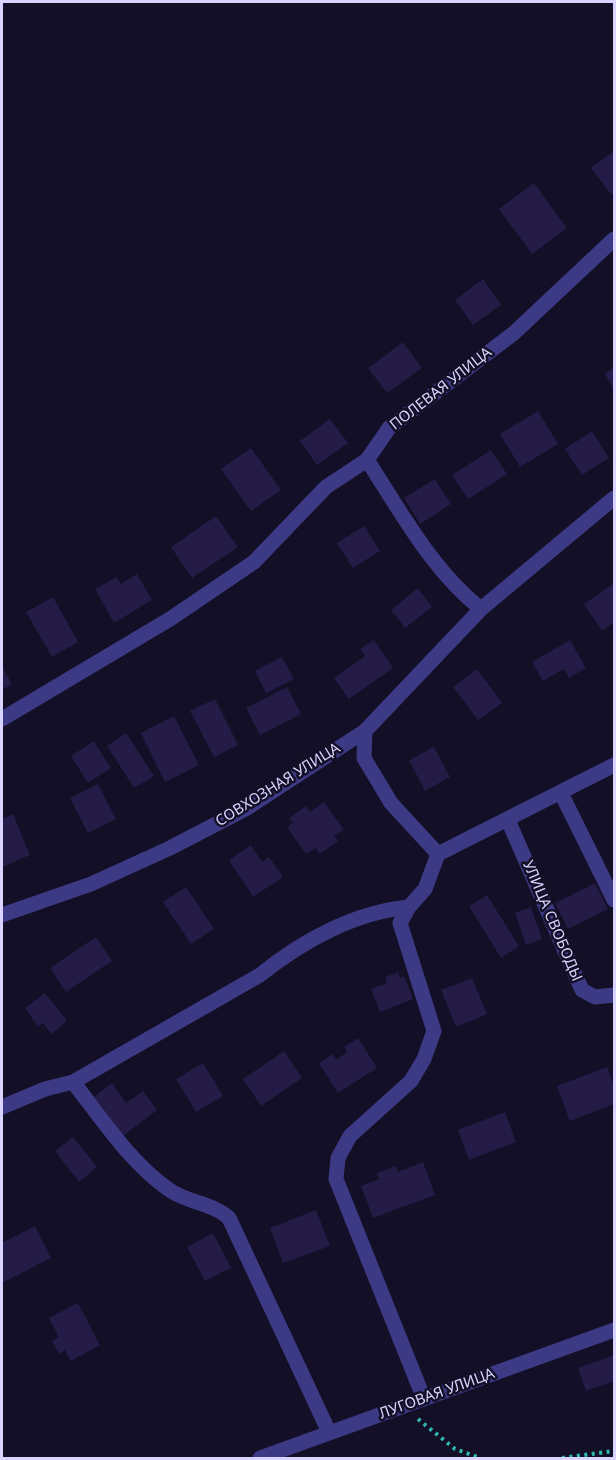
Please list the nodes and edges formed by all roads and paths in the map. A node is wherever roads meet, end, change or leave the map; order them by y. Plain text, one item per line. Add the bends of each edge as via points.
1 (615, 238) edge
2 (367, 460) junction
3 (615, 498) edge
4 (481, 609) junction
5 (2, 719) edge
6 (364, 731) junction
7 (615, 765) edge
8 (561, 793) junction
9 (508, 820) junction
10 (438, 854) junction
11 (615, 900) edge
12 (409, 907) junction
13 (2, 915) edge
14 (615, 995) edge
15 (73, 1082) junction
16 (2, 1107) edge
17 (615, 1330) edge
18 (424, 1399) junction
19 (405, 1406) junction
20 (329, 1432) junction
21 (615, 1451) edge
22 (260, 1458) edge
23 (480, 1458) edge
24 (562, 1458) edge

1 - 2 street, ПОЛЕВАЯ УЛИЦА via 514,333 389,428
2 - 4 street via 434,564
2 - 5 street, ПОЛЕВАЯ УЛИЦА via 326,487 254,562 170,619
3 - 4 street, СОВХОЗНАЯ УЛИЦА
4 - 6 street, СОВХОЗНАЯ УЛИЦА
6 - 10 street via 364,758 391,803
6 - 13 street, СОВХОЗНАЯ УЛИЦА via 247,808 170,848 92,884
7 - 8 street
8 - 9 street
8 - 11 street
9 - 10 street
9 - 14 street, УЛИЦА СВОБОДЫ via 582,990 594,997
10 - 12 street via 425,889
12 - 15 street via 387,909 332,929
12 - 18 street via 400,923 434,1031 411,1081 350,1136 338,1158 336,1179
15 - 16 street
15 - 20 street via 148,1174 170,1191 193,1202 217,1207 229,1218
17 - 18 street, ЛУГОВАЯ УЛИЦА
18 - 19 street, ЛУГОВАЯ УЛИЦА
19 - 20 street, ЛУГОВАЯ УЛИЦА
19 - 23 path via 455,1449
20 - 22 street, ЛУГОВАЯ УЛИЦА
21 - 24 path

